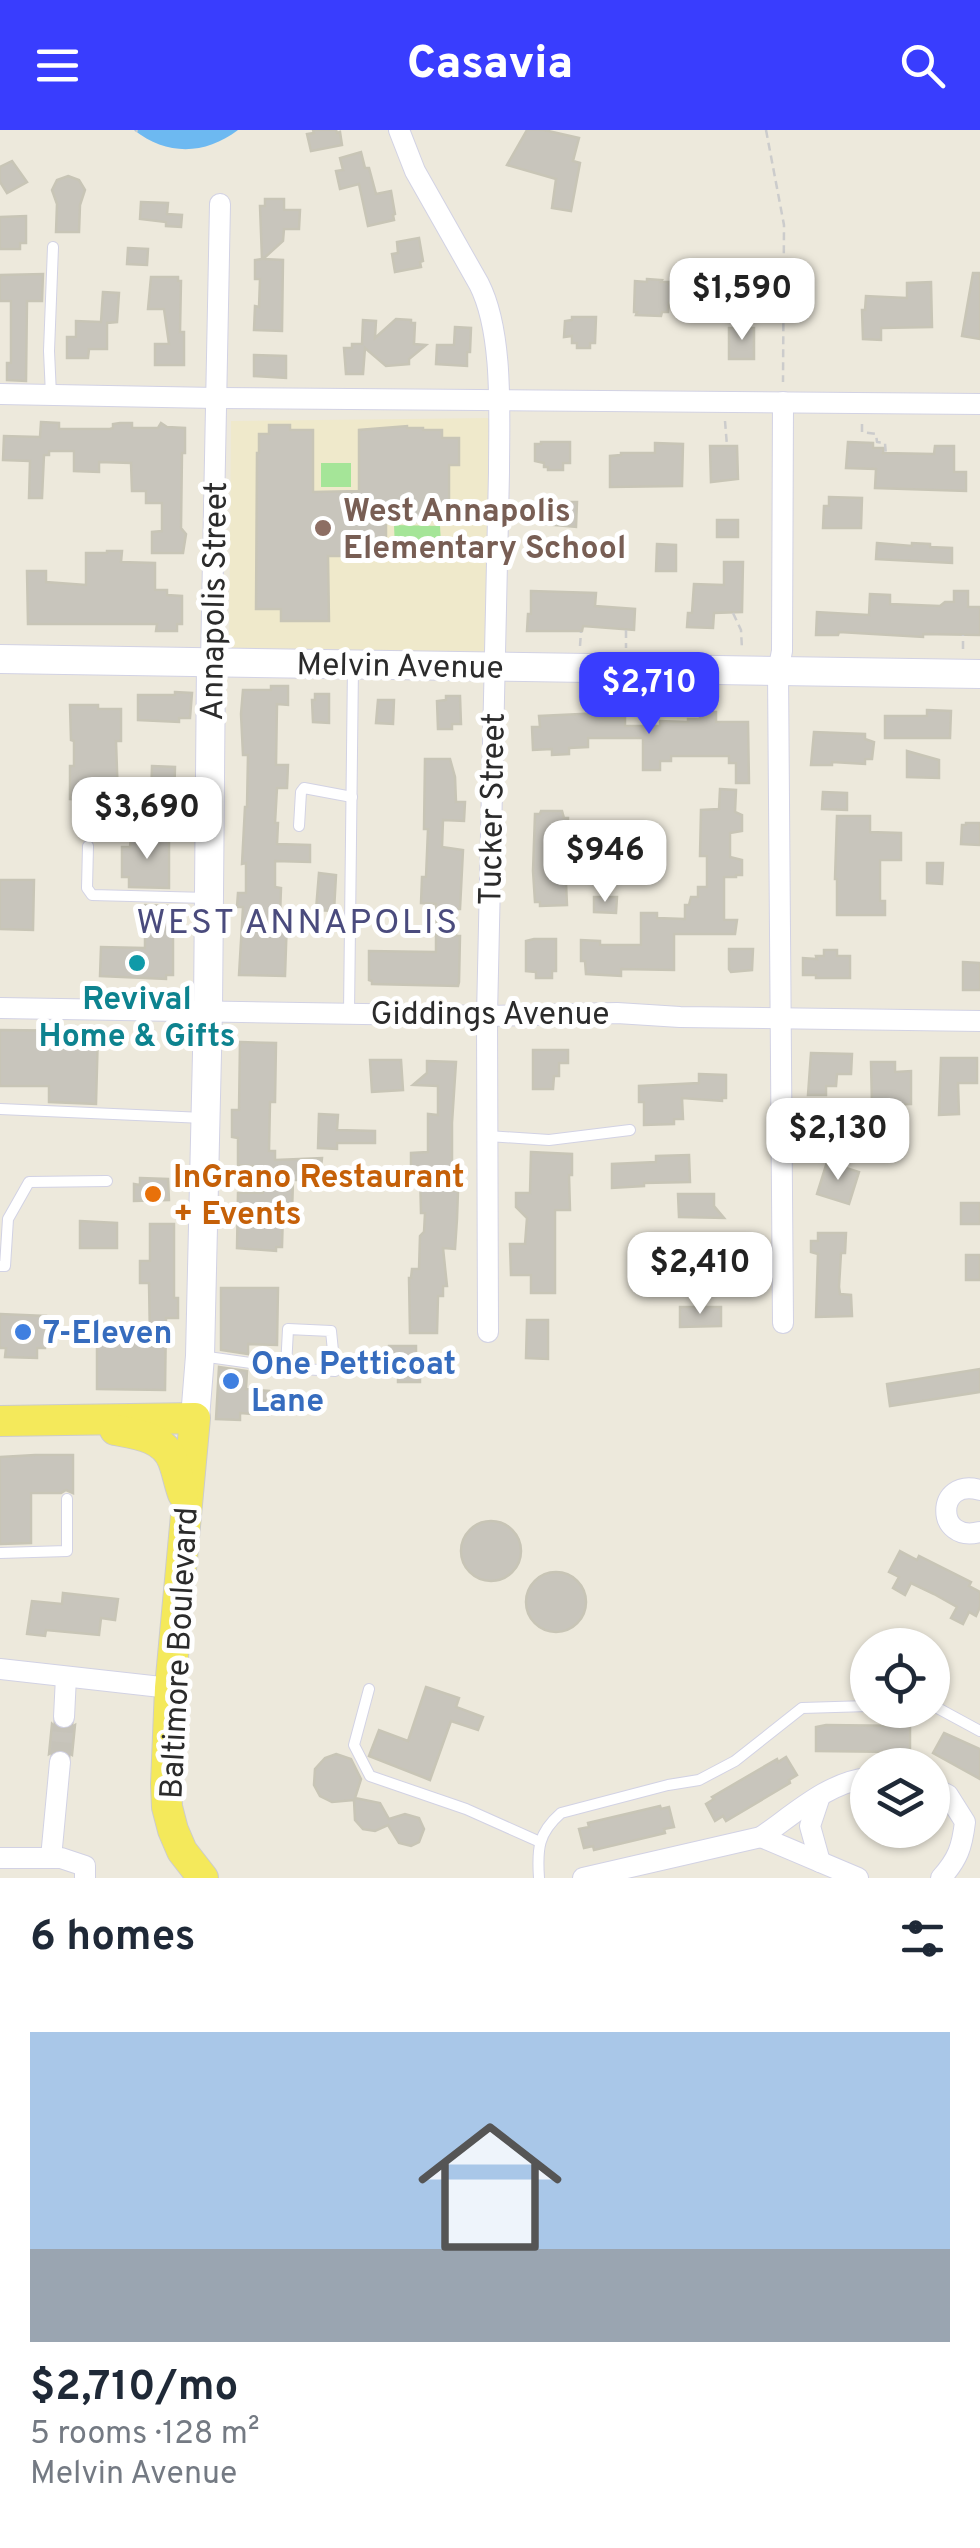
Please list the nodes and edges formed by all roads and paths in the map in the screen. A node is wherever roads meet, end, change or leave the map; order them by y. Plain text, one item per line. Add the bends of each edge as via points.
1 (399, 130) edge
2 (766, 130) edge
3 (220, 204) dead end
4 (52, 248) dead end
5 (0, 394) edge
6 (51, 395) junction
7 (216, 398) junction
8 (498, 401) junction
9 (782, 402) junction
10 (980, 404) edge
11 (862, 418) dead end
12 (725, 420) dead end
13 (726, 446) dead end
14 (886, 456) dead end
15 (733, 612) dead end
16 (626, 630) dead end
17 (580, 632) dead end
18 (963, 635) dead end
19 (580, 649) dead end
20 (626, 650) dead end
21 (742, 652) dead end
22 (0, 659) edge
23 (211, 662) junction
24 (353, 664) junction
25 (971, 664) edge
26 (495, 666) junction
27 (778, 670) junction
28 (352, 796) junction
29 (144, 812) dead end
30 (210, 812) junction
31 (299, 826) dead end
32 (88, 846) dead end
33 (209, 898) junction
34 (0, 1008) edge
35 (208, 1010) junction
36 (349, 1013) junction
37 (486, 1016) junction
38 (780, 1018) junction
39 (980, 1021) edge
40 (0, 1109) edge
41 (205, 1118) junction
42 (630, 1130) dead end
43 (487, 1136) junction
44 (107, 1181) dead end
45 (4, 1219) edge
46 (0, 1266) edge
47 (782, 1323) dead end
48 (488, 1332) dead end
49 (200, 1356) junction
50 (286, 1368) junction
51 (195, 1418) junction
52 (73, 1420) junction
53 (0, 1421) edge
54 (980, 1490) edge
55 (67, 1499) dead end
56 (186, 1505) junction
57 (980, 1532) edge
58 (0, 1552) edge
59 (0, 1670) edge
60 (66, 1676) junction
61 (170, 1688) junction
62 (369, 1689) dead end
63 (850, 1707) edge
64 (950, 1715) edge
65 (64, 1717) tunnel mouth
66 (980, 1731) edge
67 (60, 1762) tunnel mouth
68 (850, 1782) edge
69 (820, 1796) junction
70 (950, 1797) edge
71 (973, 1820) edge
72 (761, 1837) junction
73 (540, 1842) junction
74 (0, 1858) edge
75 (51, 1858) junction
76 (817, 1870) edge
77 (647, 1871) edge
78 (85, 1878) edge
79 (203, 1878) edge
80 (539, 1878) edge
81 (583, 1878) edge
82 (858, 1878) edge
83 (941, 1878) edge

1 - 8 street, Tucker Street via 488,302
2 - 9 path via 784,226
3 - 7 street, Annapolis Street
4 - 6 lane
5 - 6 street
6 - 7 street
7 - 8 street
7 - 23 street, Annapolis Street
8 - 9 street
8 - 26 street, Tucker Street
9 - 10 street
9 - 27 street
11 - 14 path via 862,432 876,434
12 - 13 path
15 - 21 path
16 - 20 path
17 - 19 path
18 - 25 path
22 - 23 street, Melvin Avenue
23 - 24 street, Melvin Avenue
23 - 30 street, Annapolis Street
24 - 26 street, Melvin Avenue
24 - 28 lane
25 - 27 street, Melvin Avenue
26 - 27 street, Melvin Avenue
26 - 37 street, Tucker Street
27 - 38 street
28 - 31 lane via 304,788
28 - 36 lane
29 - 30 lane
30 - 33 street, Annapolis Street
32 - 33 lane via 92,895
33 - 35 street, Annapolis Street
34 - 35 street, Giddings Avenue
35 - 36 street, Giddings Avenue
35 - 41 street, Annapolis Street
36 - 37 street, Giddings Avenue
37 - 38 street, Giddings Avenue
37 - 43 street, Tucker Street
38 - 39 street, Giddings Avenue
38 - 47 street
40 - 41 lane
41 - 49 street, Annapolis Street
42 - 43 lane via 550,1140
43 - 48 street, Tucker Street
44 - 45 lane via 29,1182
45 - 46 lane via 6,1266
49 - 50 lane
49 - 51 street, Annapolis Street
50 - 50 lane via 288,1329 331,1331 335,1371
51 - 52 main road
51 - 56 main road, Baltimore Boulevard
52 - 53 main road
52 - 56 main road via 157,1442 173,1460
54 - 57 street via 964,1488 946,1507 957,1531
55 - 58 lane via 67,1551
56 - 61 main road, Baltimore Boulevard
59 - 60 street
60 - 61 street
60 - 65 street
61 - 79 main road, Baltimore Boulevard via 168,1807 182,1851
62 - 73 lane via 354,1745 370,1776
63 - 73 lane via 802,1708 699,1780 561,1814
64 - 66 lane
67 - 75 street
68 - 69 street
69 - 72 street
69 - 76 street via 810,1826
70 - 71 street
71 - 83 street
72 - 76 street
72 - 77 street
73 - 80 lane
74 - 75 street
75 - 78 street via 85,1866
76 - 82 street
77 - 81 street

